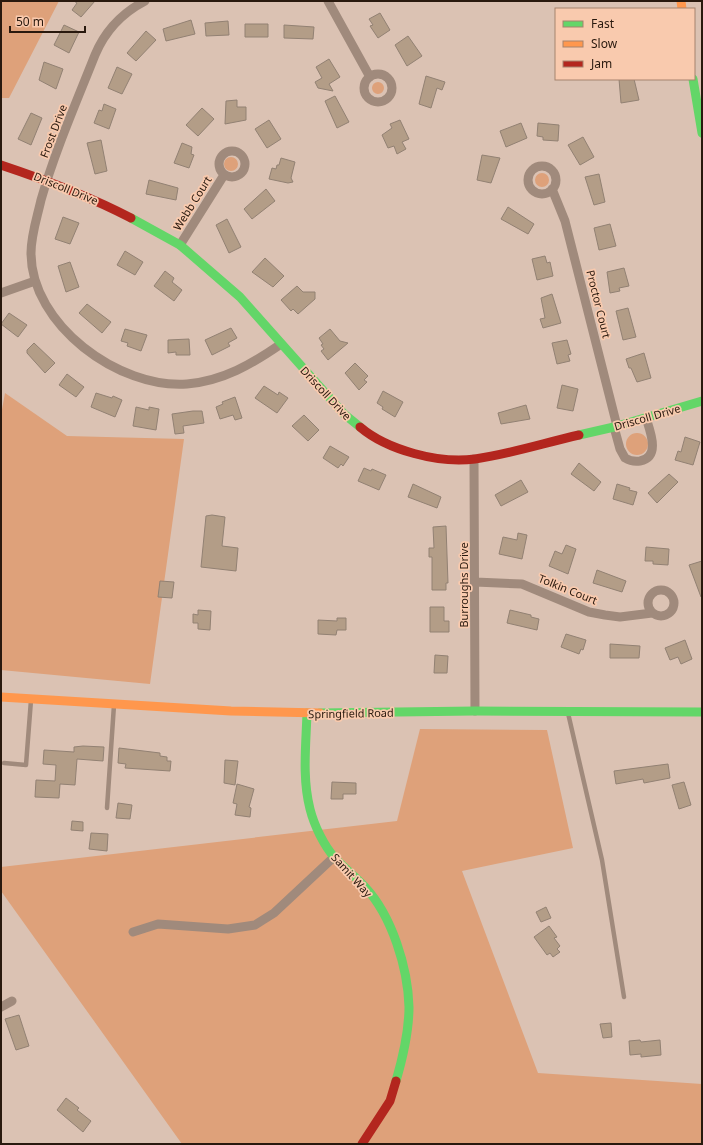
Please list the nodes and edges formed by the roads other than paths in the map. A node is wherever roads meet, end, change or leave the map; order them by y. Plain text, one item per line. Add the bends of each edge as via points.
1 (145, 1) edge
2 (328, 1) edge
3 (370, 77) dead end
4 (693, 80) edge
5 (702, 133) edge
6 (1, 166) edge
7 (224, 175) dead end
8 (47, 180) junction
9 (552, 189) dead end
10 (180, 245) junction
11 (35, 281) junction
12 (1, 293) edge
13 (281, 344) junction
14 (702, 401) edge
15 (646, 418) junction
16 (616, 427) junction
17 (474, 459) junction
18 (475, 582) junction
19 (652, 612) dead end
20 (1, 697) edge
21 (31, 698) junction
22 (114, 704) junction
23 (475, 711) junction
24 (568, 711) junction
25 (702, 712) edge
26 (307, 713) junction
27 (4, 763) dead end
28 (107, 808) dead end
29 (334, 857) junction
30 (133, 932) dead end
31 (624, 997) dead end
32 (12, 1001) dead end
33 (1, 1007) edge
34 (362, 1144) edge

1 - 8 street, Frost Drive via 120,19 102,39
2 - 3 street
4 - 5 street
6 - 8 street, Driscoll Drive
7 - 10 street, Webb Court
8 - 10 street, Driscoll Drive via 100,202
8 - 11 street, Frost Drive via 32,236 31,254
9 - 16 street, Proctor Court via 565,220
10 - 13 street, Driscoll Drive via 240,297
11 - 12 street
11 - 13 street, Frost Drive via 52,313 75,340 101,361 136,377 174,384 216,379 251,365
13 - 17 street, Driscoll Drive via 338,409 368,434 402,450 420,455 447,460
14 - 15 street, Driscoll Drive
15 - 16 street, Driscoll Drive
15 - 16 street via 652,450 642,461 635,462 625,458 620,449
16 - 17 street, Driscoll Drive
17 - 18 street, Burroughs Drive
18 - 19 street, Tolkin Court via 522,584 589,612 604,615 620,617
18 - 23 street, Burroughs Drive
20 - 21 street, Springfield Road
21 - 22 street, Springfield Road
21 - 27 lane via 26,765
22 - 26 street, Springfield Road
22 - 28 lane
23 - 24 street, Springfield Road
23 - 26 street, Springfield Road
24 - 25 street, Springfield Road
24 - 31 lane via 602,860
26 - 29 street, Samit Way via 305,777 310,810
29 - 30 street via 274,913 255,925 228,929 158,924
29 - 34 street, Samit Way via 366,888 388,921 403,962 408,1007 404,1053 390,1101
32 - 33 street

